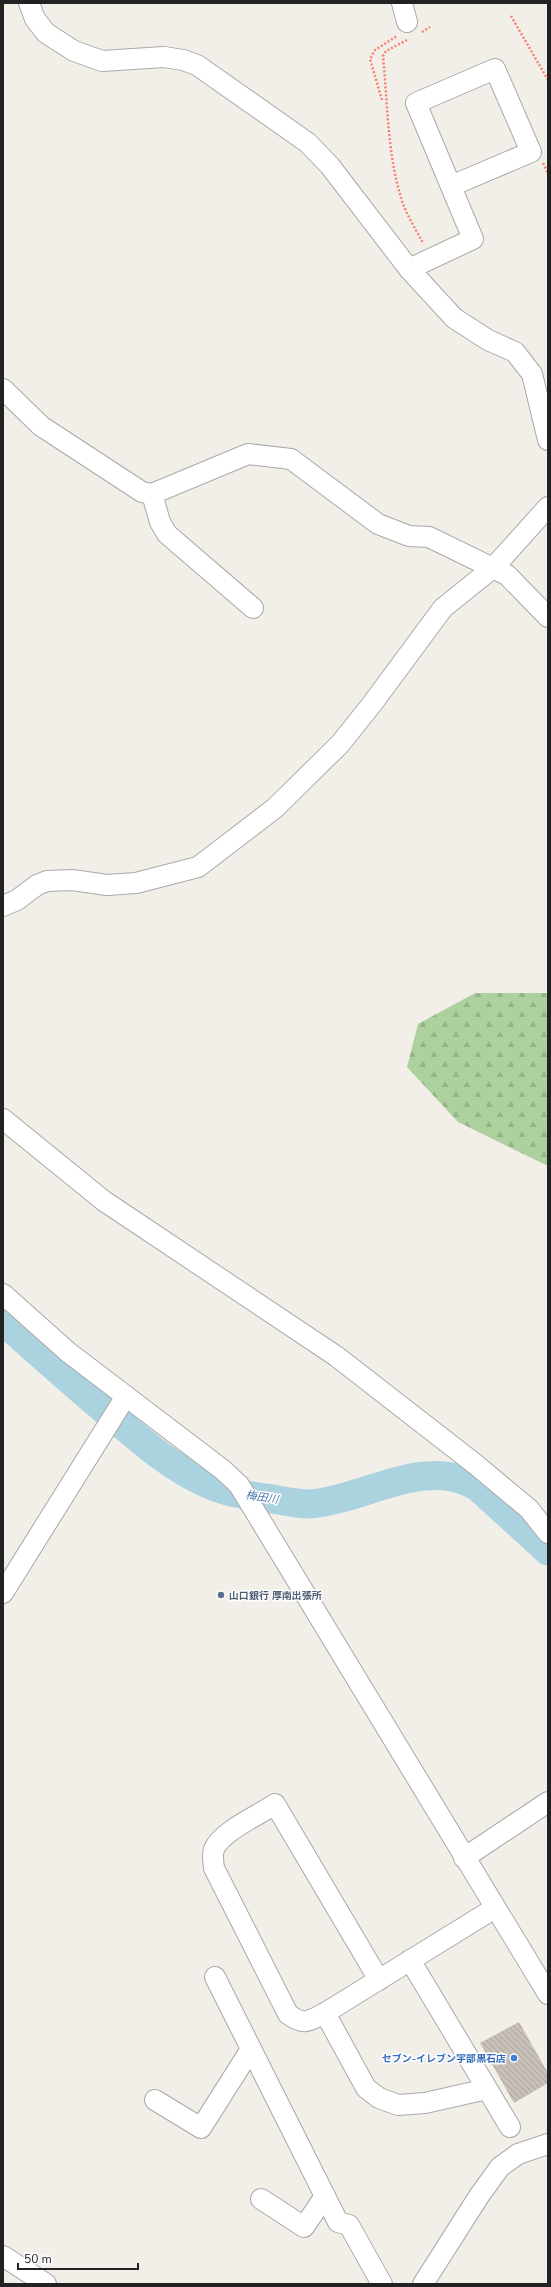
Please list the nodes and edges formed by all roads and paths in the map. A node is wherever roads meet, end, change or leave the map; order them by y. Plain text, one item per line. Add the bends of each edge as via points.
1 (29, 3) edge
2 (402, 3) edge
3 (511, 16) dead end
4 (430, 27) dead end
5 (412, 31) junction
6 (548, 80) edge
7 (382, 100) dead end
8 (451, 186) junction
9 (431, 258) junction
10 (409, 269) junction
11 (3, 389) edge
12 (547, 428) edge
13 (152, 494) junction
14 (548, 507) edge
15 (494, 567) junction
16 (254, 608) dead end
17 (548, 617) edge
18 (3, 906) edge
19 (3, 1119) edge
20 (3, 1294) edge
21 (126, 1396) junction
22 (548, 1533) edge
23 (3, 1593) edge
24 (548, 1802) edge
25 (464, 1858) junction
26 (495, 1908) junction
27 (410, 1960) junction
28 (216, 1977) dead end
29 (379, 1980) junction
30 (548, 1994) edge
31 (325, 2013) junction
32 (251, 2049) junction
33 (487, 2089) junction
34 (155, 2100) dead end
35 (510, 2127) dead end
36 (548, 2144) edge
37 (325, 2196) junction
38 (260, 2199) dead end
39 (3, 2256) edge
40 (376, 2280) edge
41 (46, 2284) edge
42 (424, 2284) edge

1 - 10 street via 35,19 46,33 74,51 102,61 164,57 183,60 197,66 246,98 308,143 330,166
2 - 5 street
3 - 6 path
4 - 5 path
5 - 7 path via 406,30 375,50 370,59
5 - 9 path via 383,56 388,138 392,165 404,206
8 - 8 street via 416,103 495,68 531,152
8 - 9 street via 473,239
9 - 10 street
10 - 12 street via 454,318 488,340 514,352 532,374
11 - 13 street via 41,426 142,492
13 - 15 street via 248,454 291,459 378,524 409,536 429,537
13 - 16 street via 160,522 167,534
14 - 15 street
15 - 17 street via 507,574
15 - 18 street via 443,608 340,744 275,808 198,867 136,883 107,885 72,880 47,881
19 - 22 street via 104,1201 336,1356 529,1509
20 - 21 street via 68,1352
21 - 23 street
21 - 25 street via 240,1485
24 - 25 street
25 - 26 street
26 - 27 street
26 - 30 street
27 - 29 street
27 - 33 street
28 - 32 street
29 - 31 street
29 - 31 street via 276,1804 223,1836 212,1856 214,1868 288,2014 297,2021 307,2022
31 - 33 street via 366,2088 379,2098 398,2105 425,2103
32 - 34 street via 201,2128
32 - 37 street
33 - 35 street
36 - 42 street via 518,2154 500,2167
37 - 38 street via 304,2227
37 - 40 street via 338,2222 349,2225
39 - 41 street

